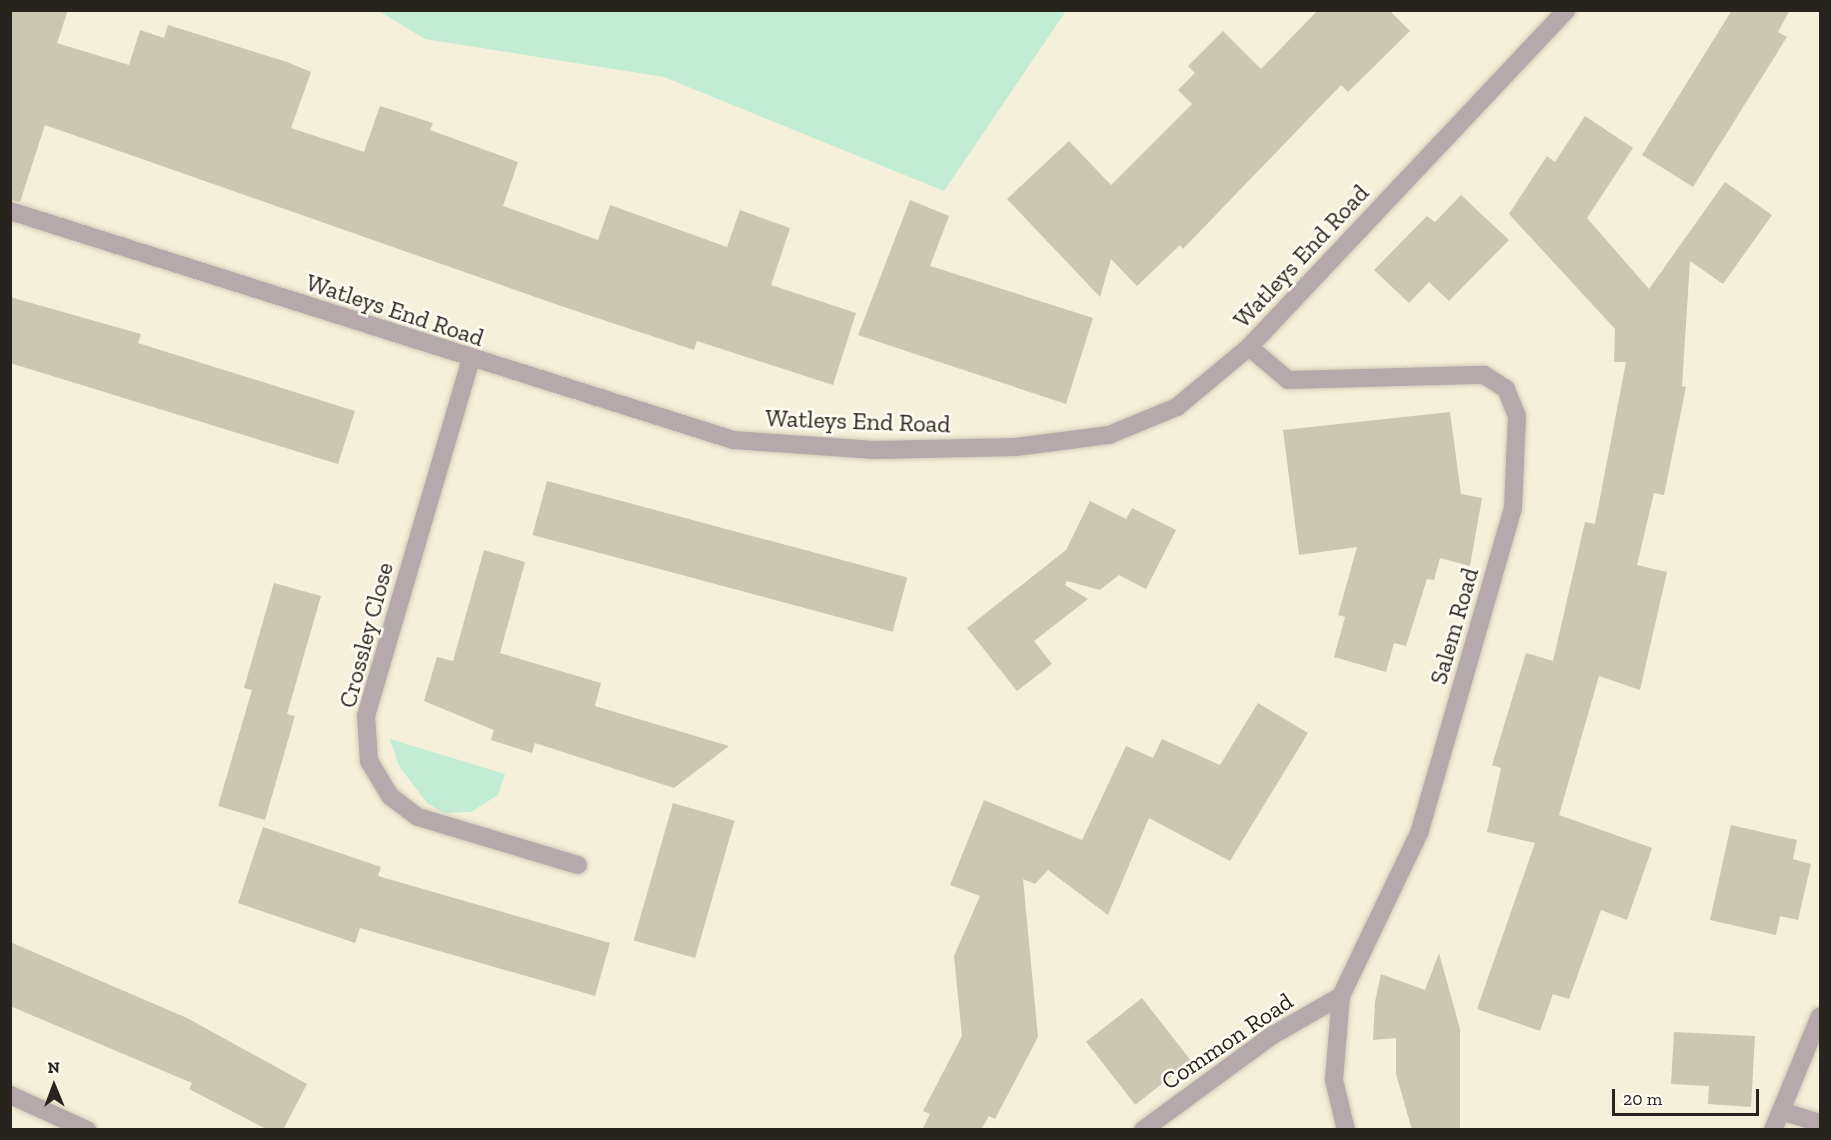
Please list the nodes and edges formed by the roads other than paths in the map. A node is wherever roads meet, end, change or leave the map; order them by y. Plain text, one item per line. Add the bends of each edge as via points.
1 (1567, 10) edge
2 (10, 211) edge
3 (1249, 347) junction
4 (471, 359) junction
5 (578, 865) dead end
6 (1341, 996) junction
7 (1821, 1016) edge
8 (10, 1095) edge
9 (1781, 1111) junction
10 (1821, 1123) edge
11 (87, 1130) edge
12 (1143, 1130) edge
13 (1346, 1130) edge
14 (1773, 1130) edge

1 - 3 street, Watleys End Road
2 - 4 street, Watleys End Road
3 - 4 street, Watleys End Road via 1177,407 1108,435 1016,447 887,450 733,440
3 - 6 street, Salem Road via 1288,380 1484,375 1506,389 1517,416 1513,508 1420,831
4 - 5 street, Crossley Close via 366,714 369,761 390,796 418,817
6 - 12 street, Common Road via 1273,1035
6 - 13 street, Salem Road via 1334,1080
7 - 9 street
8 - 11 street
9 - 10 street
9 - 14 street

